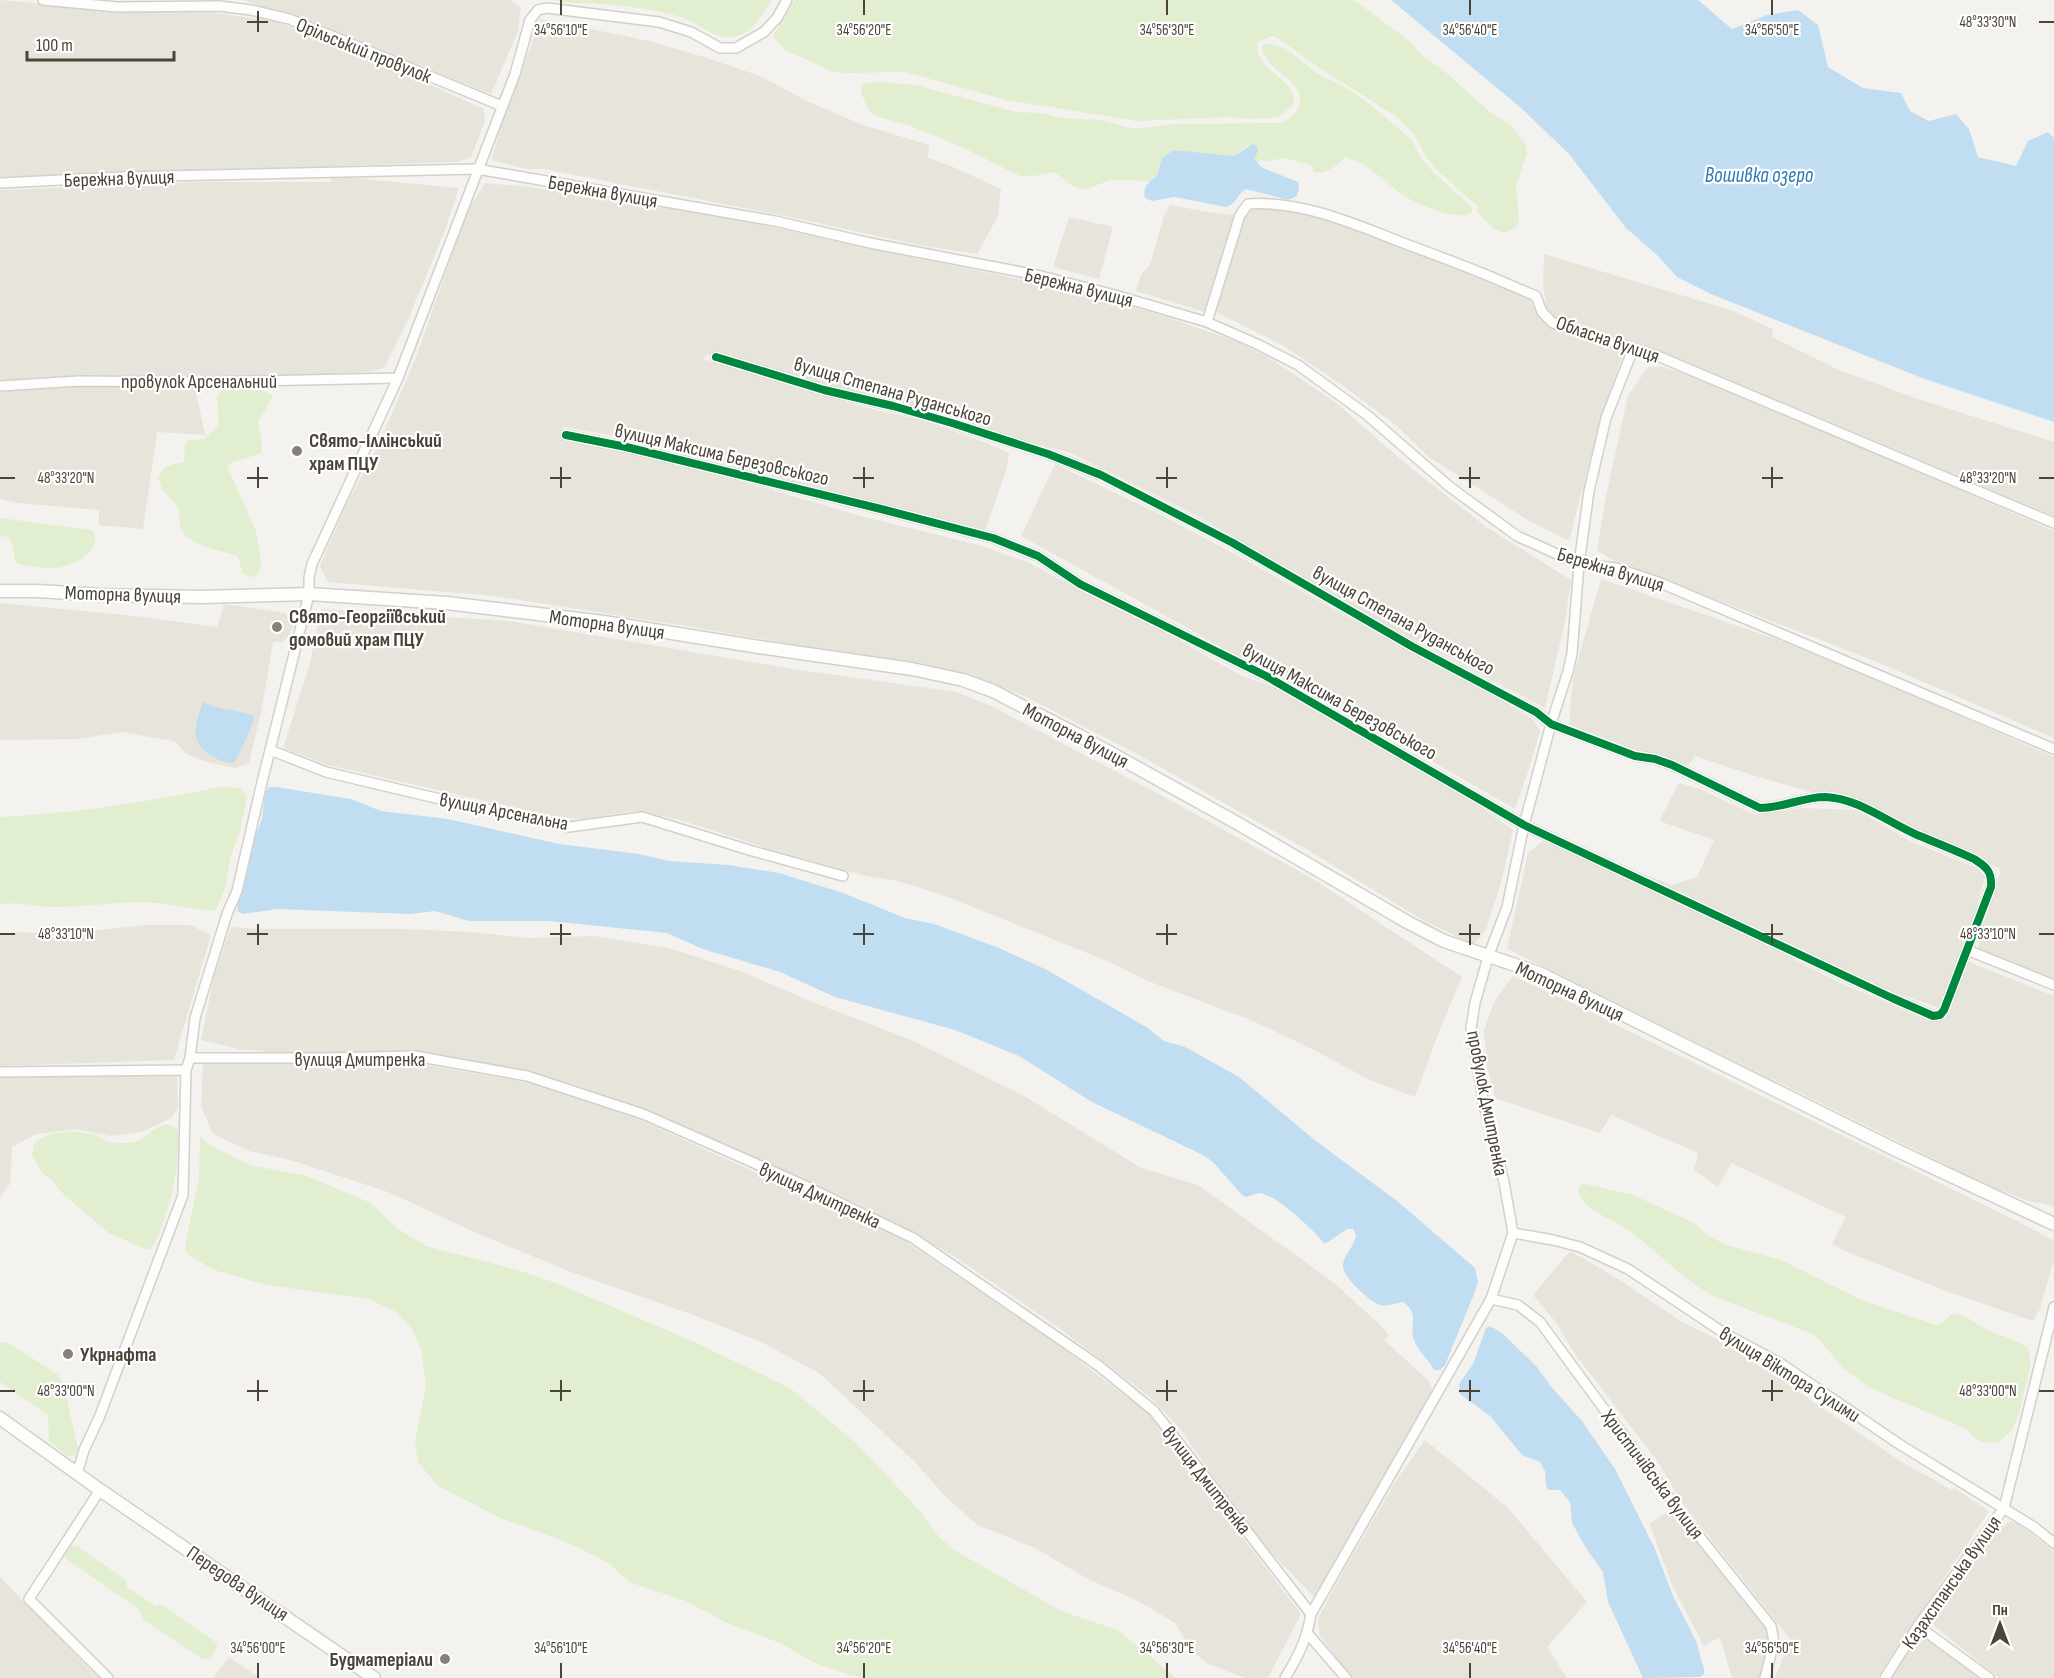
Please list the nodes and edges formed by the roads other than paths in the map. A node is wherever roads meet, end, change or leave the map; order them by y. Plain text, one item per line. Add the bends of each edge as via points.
1 (43, 0) edge
2 (787, 0) edge
3 (502, 106) junction
4 (477, 169) junction
5 (0, 183) edge
6 (1207, 322) junction
7 (1633, 348) junction
8 (717, 357) dead end
9 (398, 378) junction
10 (0, 386) edge
11 (566, 435) dead end
12 (2054, 524) edge
13 (1579, 564) junction
14 (0, 591) edge
15 (309, 594) junction
16 (1551, 724) junction
17 (2054, 749) edge
18 (270, 750) junction
19 (1524, 825) junction
20 (843, 876) dead end
21 (1967, 950) junction
22 (1488, 957) junction
23 (2054, 985) edge
24 (190, 1058) junction
25 (186, 1070) junction
26 (0, 1072) edge
27 (2054, 1224) edge
28 (1513, 1233) junction
29 (1491, 1299) junction
30 (2054, 1307) edge
31 (0, 1418) edge
32 (77, 1474) junction
33 (100, 1490) junction
34 (2004, 1508) junction
35 (2054, 1543) edge
36 (1311, 1614) junction
37 (1918, 1626) junction
38 (1308, 1634) junction
39 (108, 1678) edge
40 (374, 1678) edge
41 (1285, 1678) edge
42 (1346, 1678) edge
43 (1765, 1678) edge
44 (1885, 1678) edge
45 (1989, 1678) edge

1 - 3 street, Орільський провулок via 117,7 219,6 251,10 288,19
2 - 3 street via 764,32 736,48 720,48 691,32 659,22 538,10 530,20
3 - 4 street
4 - 5 street, Бережна вулиця
4 - 6 street, Бережна вулиця via 775,221 1037,275
4 - 9 street
6 - 7 street, Обласна вулиця via 1240,215 1248,204 1262,203 1355,223 1456,262 1536,296 1542,312 1553,323
6 - 13 street, Бережна вулиця via 1298,365 1367,415 1450,487 1517,536
7 - 12 street, Обласна вулиця
7 - 13 street, провулок Дмитренка via 1606,418 1589,491
8 - 16 street, вулиця Степана Руданського via 952,423 1101,475 1233,543 1536,712
9 - 10 street, провулок Арсенальний via 79,381
9 - 15 street via 312,564
11 - 19 street, вулиця Максима Березовського via 885,510 993,538 1038,556 1080,584 1266,676
13 - 16 street, провулок Дмитренка via 1572,654
13 - 17 street, Бережна вулиця via 1616,568 1658,582
14 - 15 street, Моторна вулиця via 201,597
15 - 18 street
15 - 22 street, Моторна вулиця via 447,603 604,622 963,680 993,691 1080,736 1409,923
16 - 19 street, провулок Дмитренка
16 - 21 street, вулиця Степана Руданського via 1635,756 1672,765 1760,808 1826,797 1857,804 1974,859 1990,872 1991,887
18 - 20 street, вулиця Арсенальна via 326,772 569,827 642,817
18 - 24 street via 237,891 195,1018
19 - 21 street, вулиця Максима Березовського via 1933,1016 1944,1010
19 - 22 street, провулок Дмитренка via 1507,907
21 - 23 street
22 - 27 street, Моторна вулиця via 1539,973
22 - 28 street, провулок Дмитренка via 1471,1028
24 - 25 street
24 - 36 street, вулиця Дмитренка via 415,1056 527,1076 643,1114 914,1238 1099,1366 1154,1412
25 - 26 street
25 - 32 street via 183,1195
28 - 29 street, провулок Дмитренка
28 - 34 street, вулиця Віктора Сулими via 1580,1247 1628,1269
29 - 36 street, провулок Дмитренка
29 - 43 street, Христичівська вулиця via 1518,1305 1540,1322 1679,1511 1771,1626 1774,1642
30 - 34 street, Казахстанська вулиця
31 - 32 street, Передова вулиця
32 - 33 street, Передова вулиця
33 - 39 street via 29,1599
33 - 40 street, Передова вулиця
34 - 35 street, вулиця Віктора Сулими
34 - 37 street, Казахстанська вулиця
36 - 38 street, провулок Дмитренка
37 - 44 street, Казахстанська вулиця
37 - 45 street
38 - 41 street, провулок Дмитренка
38 - 42 street

